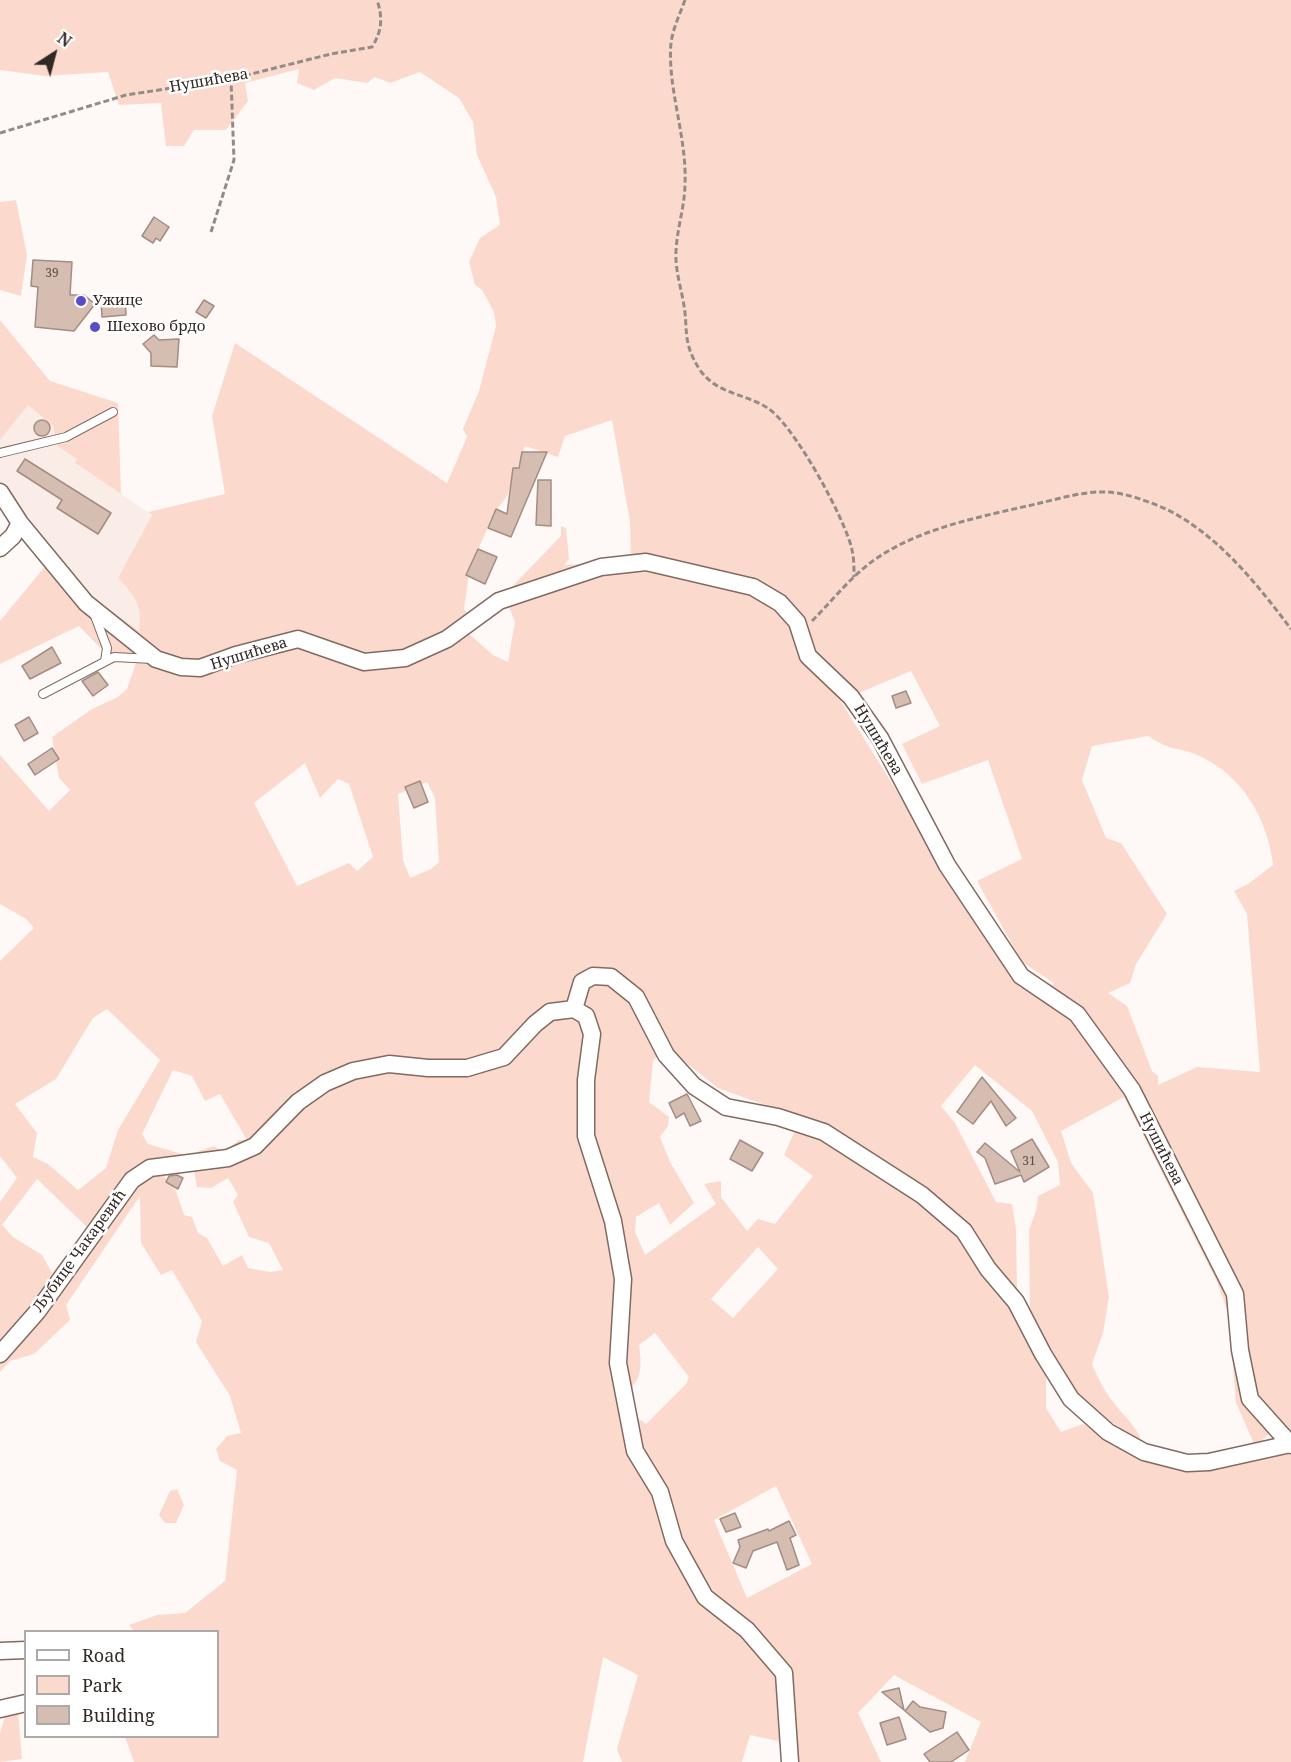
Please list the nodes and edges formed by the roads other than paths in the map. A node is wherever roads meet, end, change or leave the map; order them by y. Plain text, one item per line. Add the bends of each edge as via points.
1 (113, 412) dead end
2 (0, 453) edge
3 (0, 492) edge
4 (0, 515) edge
5 (20, 523) junction
6 (0, 548) edge
7 (92, 608) junction
8 (156, 659) junction
9 (105, 661) junction
10 (43, 694) dead end
11 (574, 1009) junction
12 (0, 1354) edge
13 (1291, 1445) edge
14 (24, 1650) edge
15 (0, 1652) edge
16 (24, 1703) edge
17 (0, 1709) edge
18 (790, 1762) edge

1 - 2 lane via 66,437
3 - 5 street, Нушићева
4 - 5 street via 8,524
5 - 6 street
5 - 7 street, Нушићева
7 - 8 street, Нушићева
7 - 9 lane, Нушићева via 107,648
8 - 9 lane, Нушићева via 114,657
8 - 13 street, Нушићева via 200,668 298,639 364,662 405,658 447,639 499,601 600,567 646,562 753,587 790,612 808,656 851,697 880,738 947,865 1020,976 1077,1014 1132,1090 1235,1294 1250,1399
9 - 10 lane, Нушићева
11 - 12 street, Љубице Чакаревић via 550,1012 504,1057 467,1068 389,1064 353,1071 325,1083 298,1102 255,1146 228,1158 150,1168 132,1180 37,1312
11 - 13 street via 582,982 593,975 611,977 636,997 666,1054 694,1086 726,1107 778,1117 824,1132 922,1195 964,1231 988,1269 1016,1302 1071,1400 1108,1432 1144,1452 1187,1463
11 - 18 street via 586,1016 592,1034 586,1080 586,1136 613,1221 623,1279 618,1363 635,1451 660,1492 674,1541 705,1597 747,1630 784,1673
14 - 15 street
16 - 17 street

